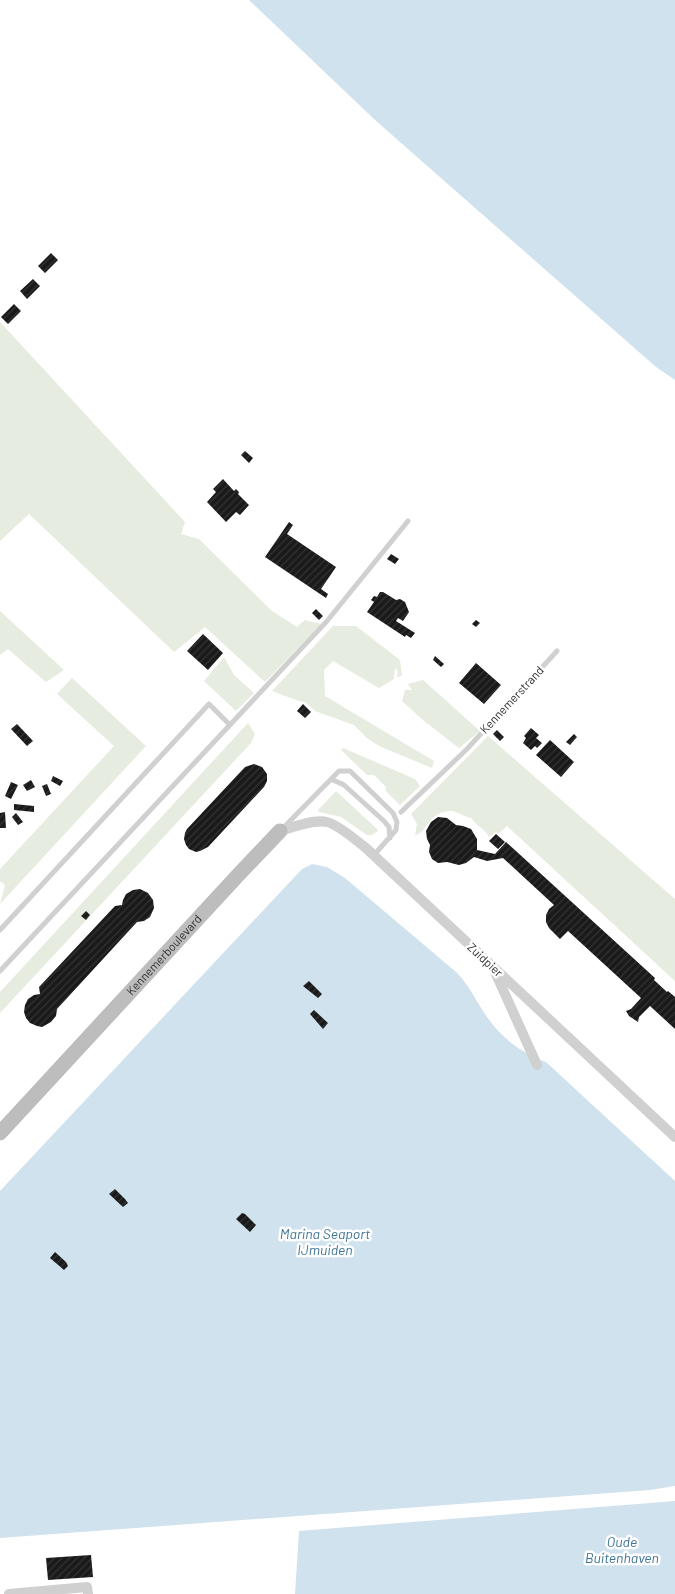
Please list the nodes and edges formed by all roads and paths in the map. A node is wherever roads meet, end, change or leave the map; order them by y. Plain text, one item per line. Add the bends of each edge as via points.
1 (408, 521) dead end
2 (557, 651) dead end
3 (230, 725) junction
4 (331, 779) junction
5 (402, 812) dead end
6 (280, 831) junction
7 (390, 838) junction
8 (373, 856) junction
9 (0, 930) edge
10 (492, 966) junction
11 (0, 972) edge
12 (537, 1065) dead end
13 (0, 1132) edge
14 (675, 1137) edge
15 (87, 1590) edge
16 (9, 1594) edge

1 - 3 lane via 327,621
2 - 5 lane, Kennemerstrand via 467,749
3 - 9 lane via 209,704
3 - 11 lane
4 - 6 lane, Kennemerboulevard
4 - 7 lane via 344,785 384,821 389,827
4 - 7 lane, Kennemerboulevard via 338,771 350,771 393,813 397,822
6 - 8 street, Zuidpier via 327,822 347,833
6 - 13 street, Kennemerboulevard
7 - 8 lane
8 - 10 street, Zuidpier
10 - 12 street
10 - 14 street, Zuidpier
15 - 16 street

